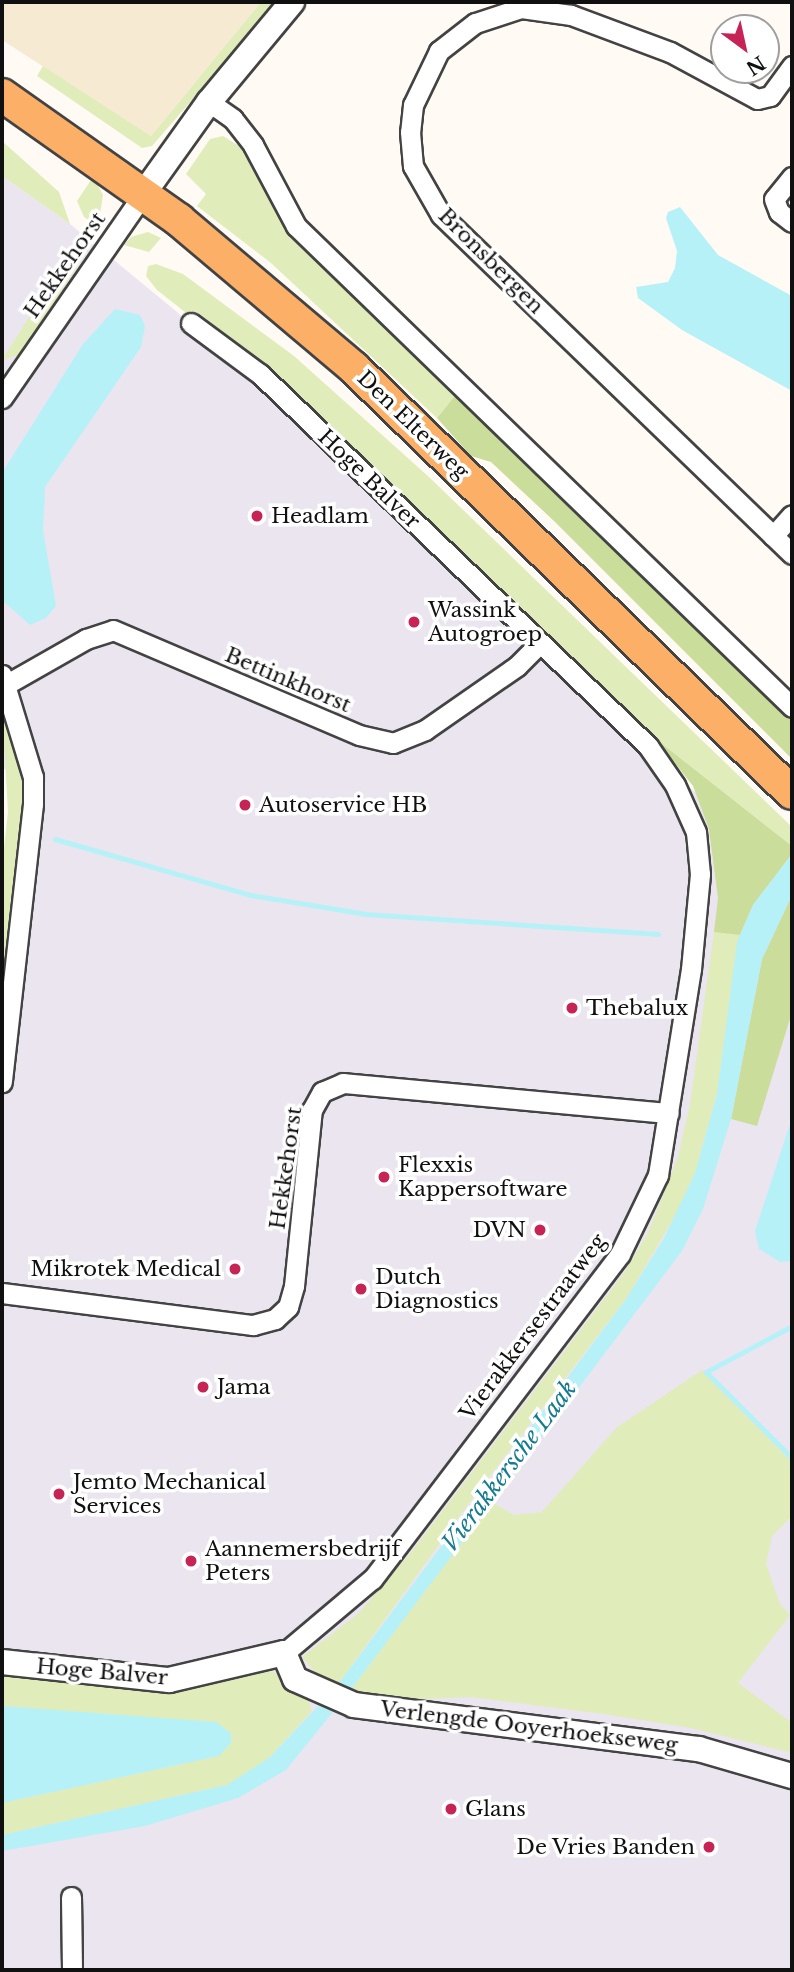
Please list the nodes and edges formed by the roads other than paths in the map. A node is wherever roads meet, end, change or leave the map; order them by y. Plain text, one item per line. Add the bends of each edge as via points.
1 (292, 2) edge
2 (792, 66) edge
3 (2, 95) edge
4 (209, 102) junction
5 (792, 177) edge
6 (144, 193) junction
7 (792, 222) edge
8 (191, 323) dead end
9 (5, 387) edge
10 (792, 515) edge
11 (773, 536) junction
12 (792, 554) edge
13 (539, 644) junction
14 (4, 679) edge
15 (792, 707) edge
16 (792, 793) edge
17 (2, 1082) edge
18 (669, 1113) junction
19 (2, 1293) edge
20 (284, 1653) junction
21 (2, 1662) edge
22 (792, 1776) edge
23 (71, 1897) dead end
24 (72, 1970) edge

1 - 4 street
2 - 11 street, Bronsbergen via 770,96 757,99 670,52 571,15 522,8 475,23 439,51 413,105 410,132 413,166 441,215
3 - 6 main road, Den Elterweg
4 - 6 street
4 - 15 street via 233,119 253,145 296,226
5 - 7 street via 774,199 779,212
6 - 9 street, Hekkehorst
6 - 16 main road, Den Elterweg via 241,269 354,368
8 - 13 street, Hoge Balver via 260,374
10 - 11 street
11 - 12 street, Bronsbergen
13 - 14 street, Bettinkhorst via 517,666 425,730 393,743 359,735 113,630
13 - 18 street, Vierakkersestraatweg via 648,746 675,785 696,832 700,874
14 - 17 street via 33,777 33,804
18 - 19 street, Hekkehorst via 343,1083 322,1092 312,1110 294,1286 288,1307 275,1319 253,1325
18 - 20 street, Vierakkersestraatweg via 658,1175 620,1254 372,1579
20 - 21 street, Hoge Balver via 169,1680
20 - 22 street, Verlengde Ooyerhoekseweg via 295,1679 354,1705 699,1749
23 - 24 street

